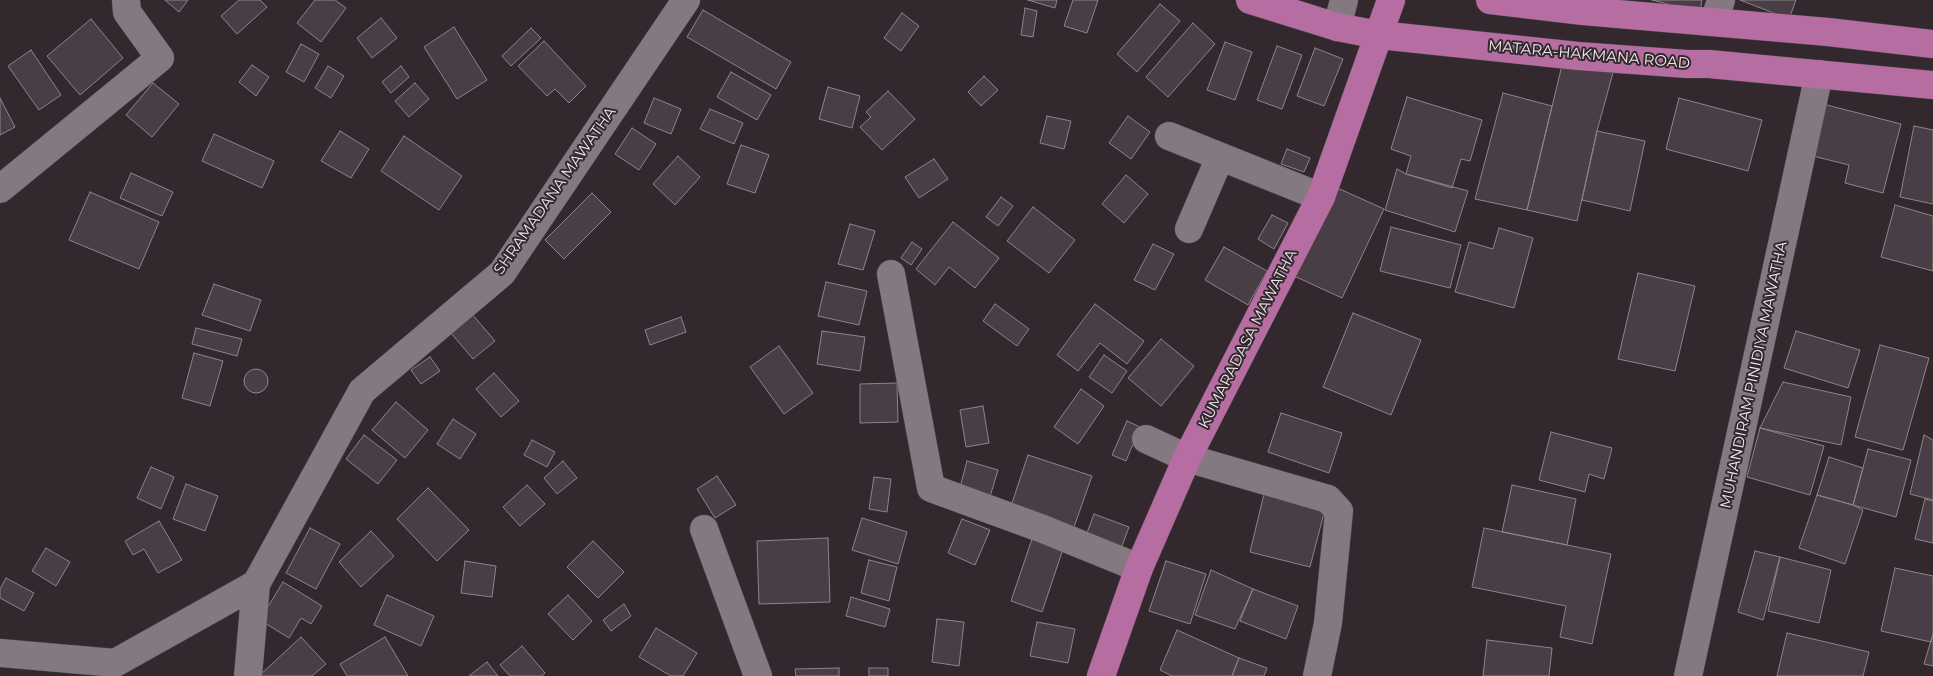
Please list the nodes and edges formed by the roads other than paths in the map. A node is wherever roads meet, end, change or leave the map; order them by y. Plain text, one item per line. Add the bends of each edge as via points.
1 (126, 0) edge
2 (686, 0) edge
3 (1250, 0) edge
4 (1344, 0) edge
5 (1392, 0) edge
6 (1490, 0) edge
7 (1718, 11) edge
8 (1337, 27) junction
9 (1379, 35) junction
10 (1933, 44) edge
11 (1820, 74) junction
12 (1933, 85) edge
13 (1169, 136) dead end
14 (1220, 157) junction
15 (0, 189) edge
16 (1321, 197) junction
17 (1189, 229) dead end
18 (891, 274) dead end
19 (1146, 439) dead end
20 (1186, 458) junction
21 (704, 529) dead end
22 (1139, 568) junction
23 (256, 584) junction
24 (0, 653) edge
25 (248, 676) edge
26 (758, 676) edge
27 (1101, 676) edge
28 (1317, 676) edge
29 (1688, 676) edge

1 - 15 street via 127,12 160,58
2 - 23 street, SHRAMADANA MAWATHA via 502,273 362,391
3 - 8 main road, MATARA-HAKMANA ROAD
4 - 8 street
5 - 9 main road, KUMARADASA MAWATHA
6 - 7 main road via 1691,21
7 - 10 main road
8 - 9 main road, MATARA-HAKMANA ROAD
9 - 11 main road, MATARA-HAKMANA ROAD via 1578,56
9 - 16 main road, KUMARADASA MAWATHA
11 - 12 main road, MATARA-HAKMANA ROAD
11 - 29 street, MUHANDIRAM PINIDIYA MAWATHA
13 - 14 street
14 - 16 street
14 - 17 street
16 - 20 main road, KUMARADASA MAWATHA
18 - 22 street via 931,488
19 - 20 street
20 - 22 main road, KUMARADASA MAWATHA
20 - 28 street via 1328,499 1339,511 1328,623
21 - 26 street
22 - 27 main road, KUMARADASA MAWATHA
23 - 24 street via 115,663
23 - 25 street, SHRAMADANA MAWATHA

